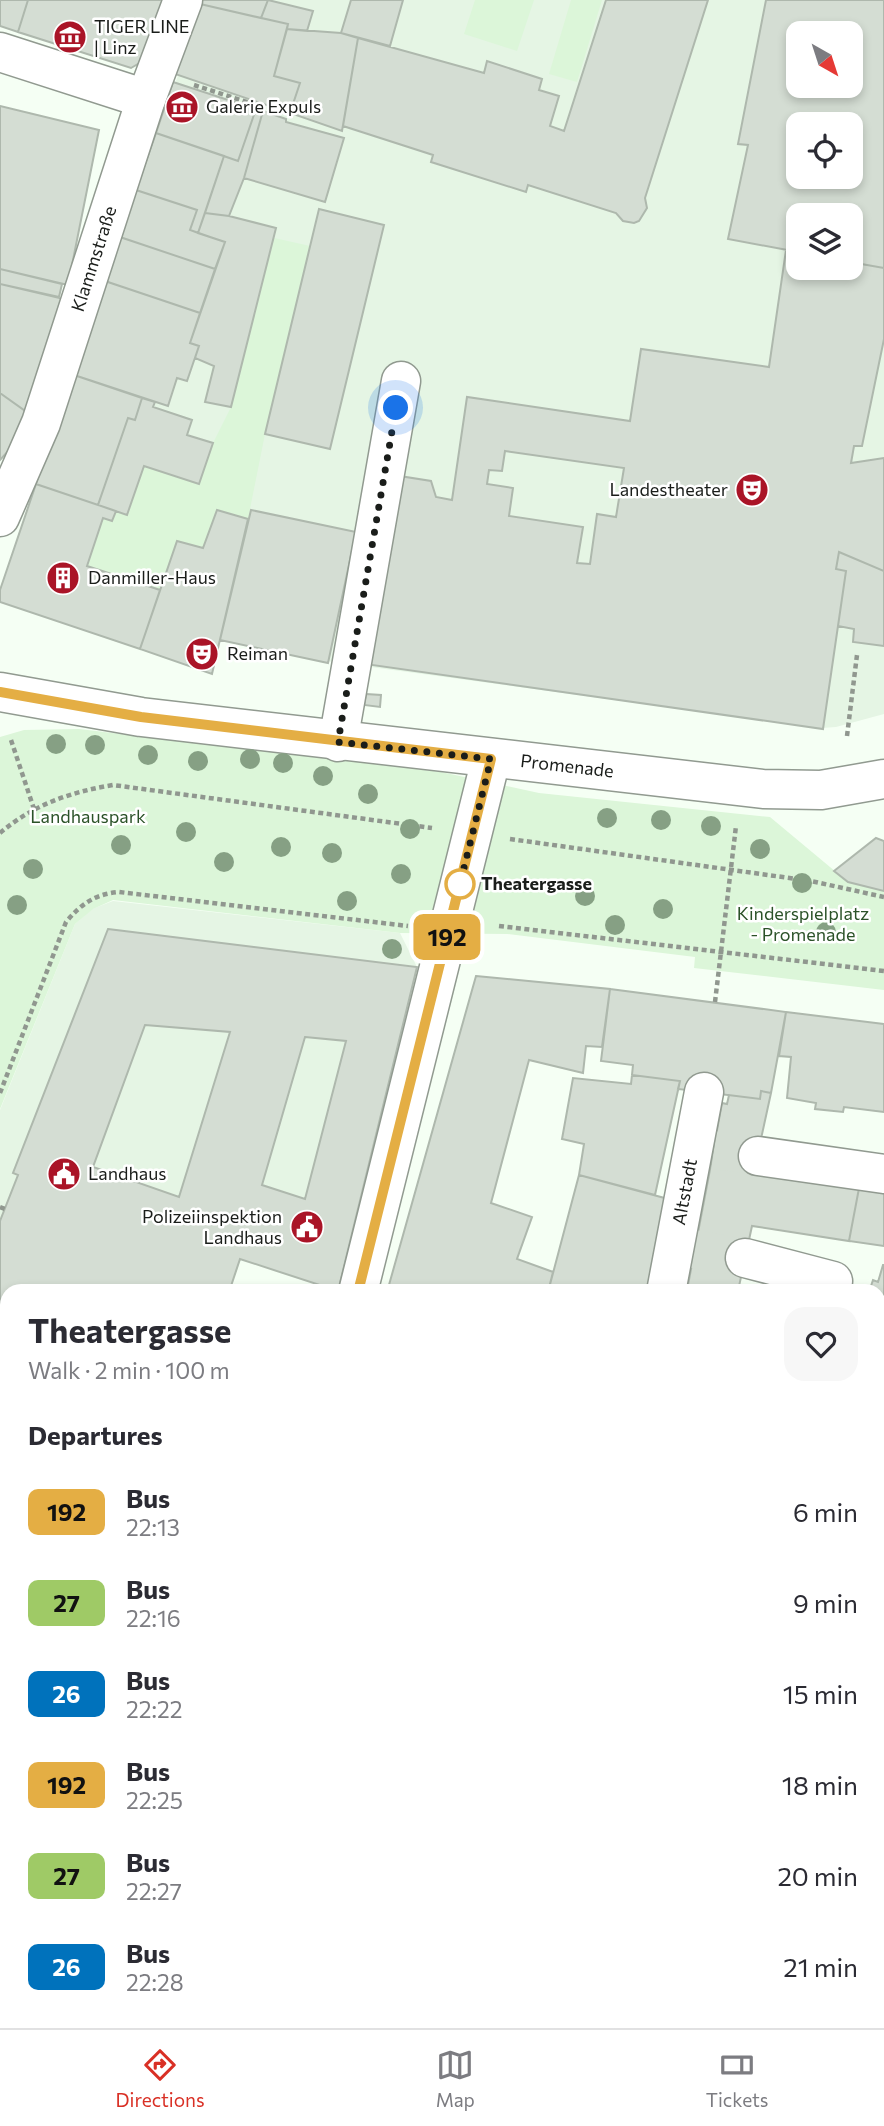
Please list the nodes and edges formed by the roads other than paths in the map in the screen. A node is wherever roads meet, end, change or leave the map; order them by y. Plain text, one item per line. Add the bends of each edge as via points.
1 (183, 0) edge
2 (0, 52) edge
3 (146, 99) junction
4 (401, 381) dead end
5 (0, 517) edge
6 (0, 692) edge
7 (338, 742) junction
8 (491, 759) junction
9 (884, 779) edge
10 (704, 1092) dead end
11 (758, 1156) tunnel mouth
12 (884, 1174) edge
13 (745, 1258) tunnel mouth
14 (833, 1281) dead end
15 (360, 1284) edge
16 (669, 1284) edge

1 - 3 street, Klammstraße
2 - 3 street
3 - 5 street, Klammstraße via 41,424
4 - 7 street
6 - 7 street, Promenade via 141,717
7 - 8 street, Promenade
8 - 9 street, Promenade via 763,789 821,790
8 - 15 street
10 - 16 street, Altstadt via 704,1148 685,1248
11 - 12 street
13 - 14 street

